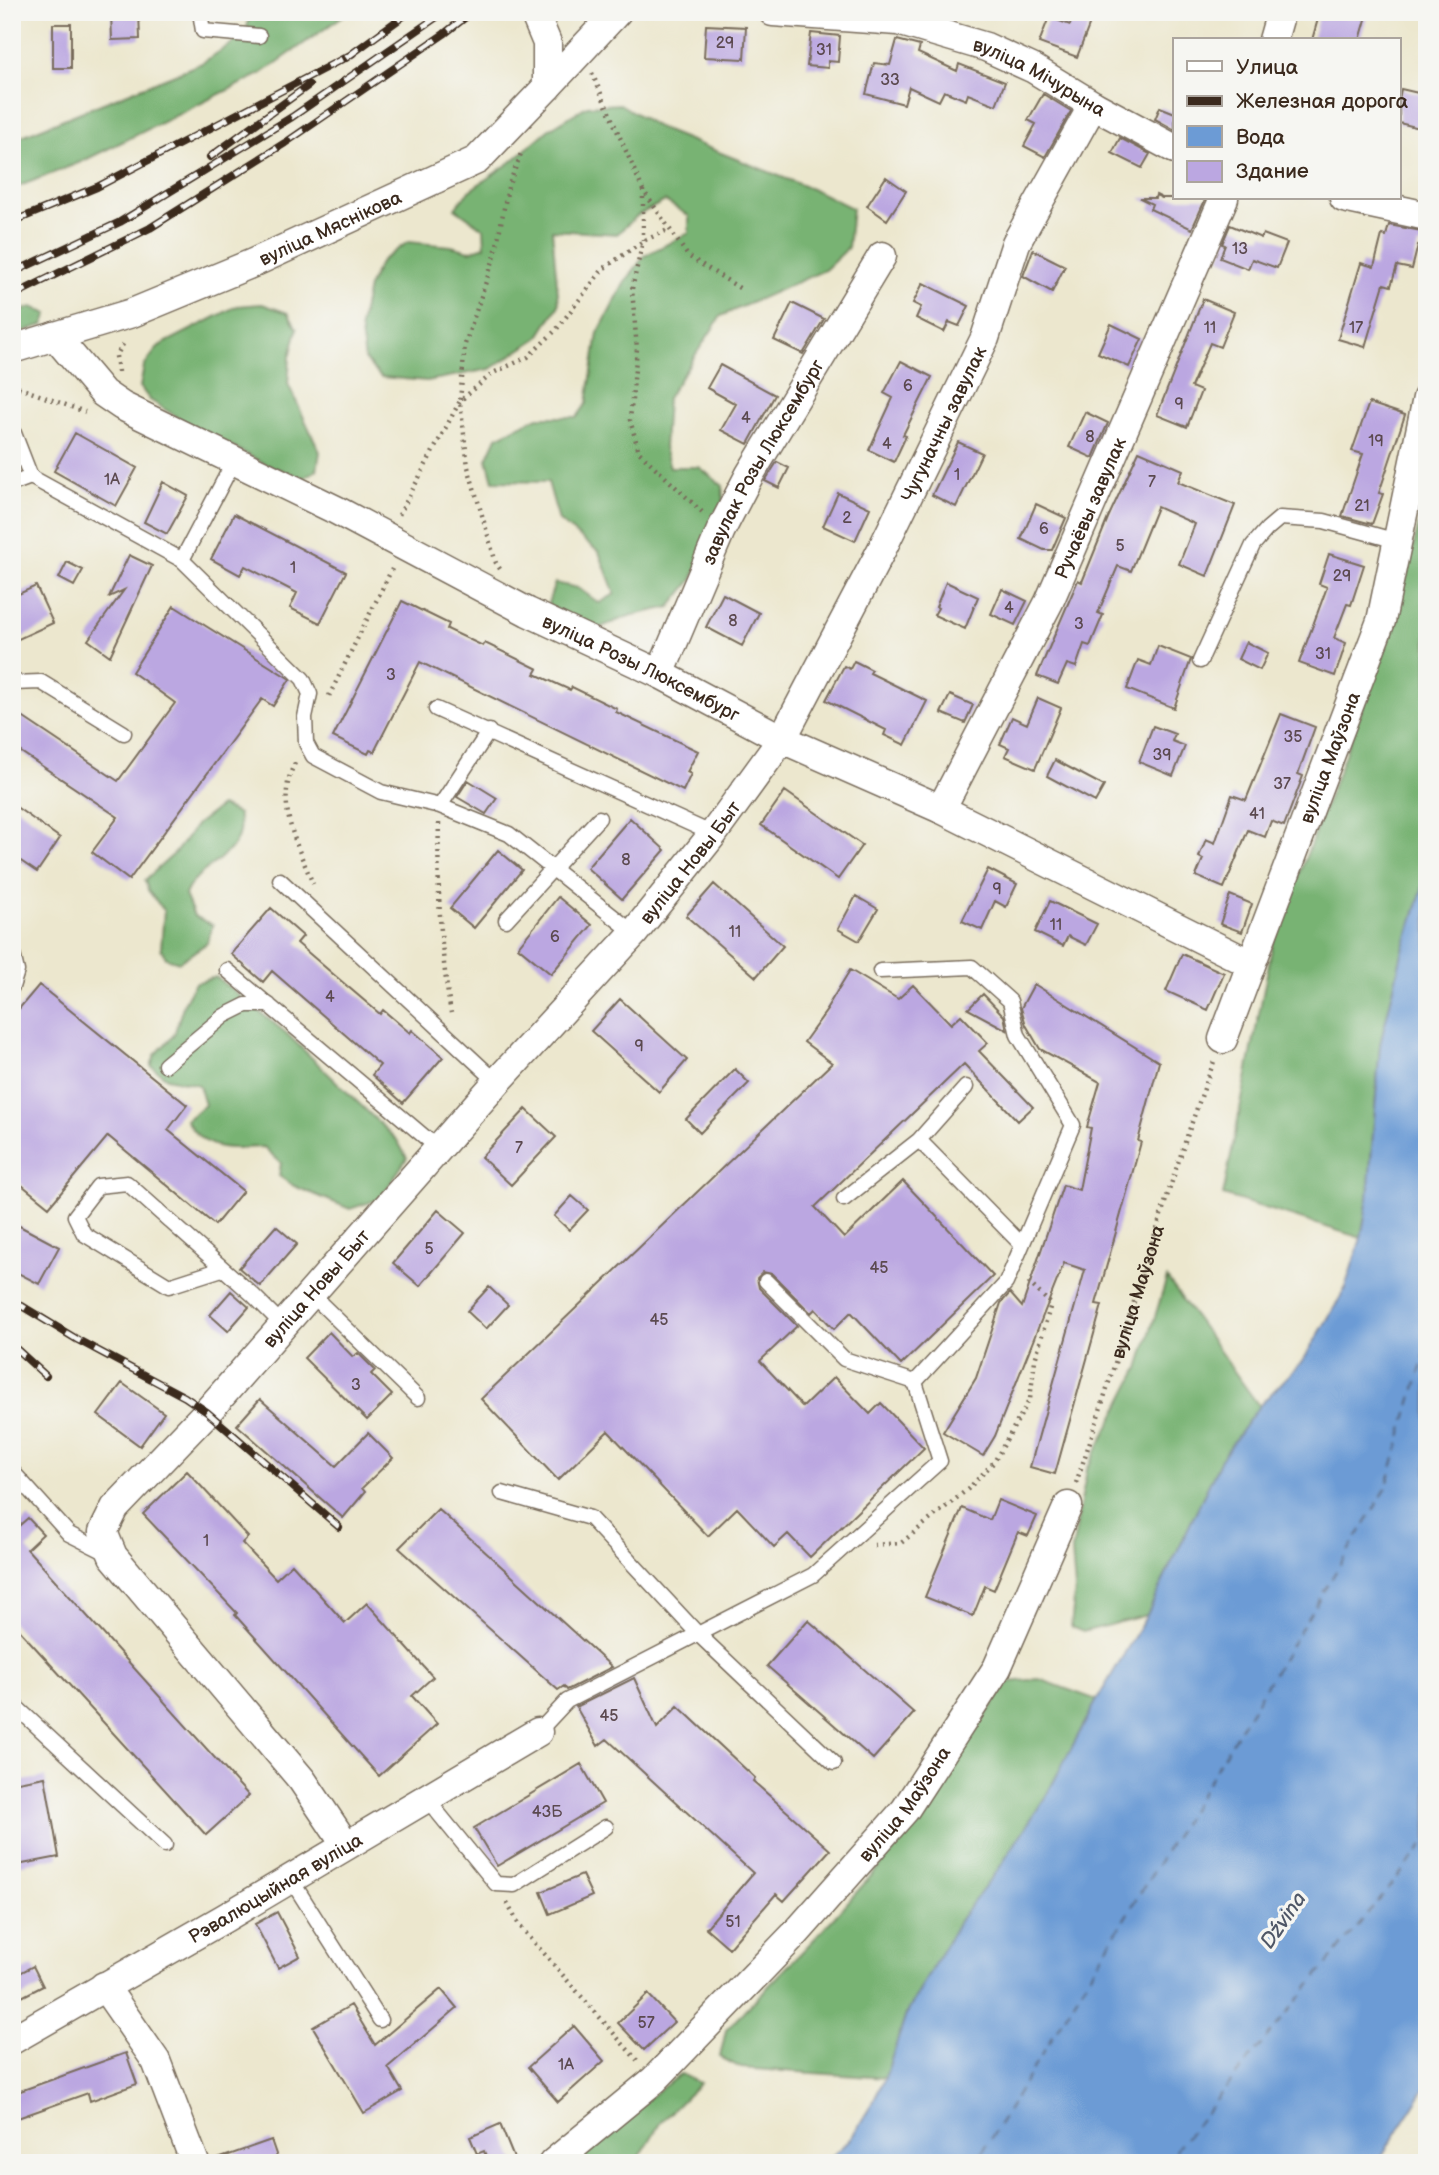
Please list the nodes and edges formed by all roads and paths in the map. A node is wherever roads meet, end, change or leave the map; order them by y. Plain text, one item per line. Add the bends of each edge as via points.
1 (200, 12) edge
2 (534, 12) edge
3 (617, 12) edge
4 (773, 12) edge
5 (1282, 12) edge
6 (259, 36) dead end
7 (1274, 38) edge
8 (584, 48) junction
9 (547, 87) junction
10 (1093, 105) junction
11 (526, 142) dead end
12 (1173, 148) edge
13 (643, 190) junction
14 (1223, 200) edge
15 (1353, 200) edge
16 (1427, 216) edge
17 (670, 229) junction
18 (643, 241) junction
19 (882, 256) dead end
20 (741, 289) dead end
21 (55, 336) junction
22 (12, 349) edge
23 (1427, 398) edge
24 (460, 401) junction
25 (12, 428) edge
26 (234, 461) junction
27 (31, 477) junction
28 (12, 484) edge
29 (721, 530) junction
30 (1397, 541) junction
31 (396, 542) junction
32 (182, 560) junction
33 (503, 572) dead end
34 (1200, 661) dead end
35 (660, 674) junction
36 (12, 683) edge
37 (324, 706) dead end
38 (436, 709) dead end
39 (489, 731) junction
40 (124, 733) dead end
41 (782, 739) junction
42 (306, 743) junction
43 (440, 806) junction
44 (941, 809) junction
45 (599, 818) dead end
46 (713, 834) junction
47 (552, 868) junction
48 (280, 880) dead end
49 (315, 888) dead end
50 (506, 920) dead end
51 (634, 933) junction
52 (12, 950) edge
53 (1251, 964) junction
54 (227, 971) dead end
55 (880, 971) dead end
56 (12, 987) edge
57 (269, 1006) junction
58 (1223, 1039) joint
59 (457, 1044) junction
60 (165, 1065) dead end
61 (497, 1082) junction
62 (966, 1087) dead end
63 (919, 1140) junction
64 (439, 1149) junction
65 (844, 1199) dead end
66 (1022, 1245) junction
67 (1013, 1267) junction
68 (222, 1269) junction
69 (766, 1281) dead end
70 (311, 1294) junction
71 (284, 1326) junction
72 (915, 1382) junction
73 (418, 1398) dead end
74 (12, 1471) edge
75 (502, 1493) dead end
76 (1068, 1506) joint
77 (845, 1547) junction
78 (113, 1556) junction
79 (698, 1634) junction
80 (12, 1703) edge
81 (538, 1732) joint
82 (834, 1763) dead end
83 (426, 1798) junction
84 (606, 1827) dead end
85 (345, 1844) junction
86 (165, 1845) dead end
87 (290, 1878) junction
88 (496, 1884) junction
89 (104, 1986) junction
90 (380, 2020) dead end
91 (12, 2040) edge
92 (654, 2080) junction
93 (195, 2163) edge
94 (553, 2163) edge

1 - 6 lane via 203,31
2 - 9 street via 547,43
3 - 8 street, вуліца Мяснікова
4 - 10 street, вуліца Мічурына via 898,21 986,47 1034,69
5 - 7 street
8 - 9 street, вуліца Мяснікова
8 - 13 path
9 - 21 street, вуліца Мяснікова via 477,160 253,263 132,313
10 - 12 street, вуліца Мічурына
10 - 41 street, Чугуначны завулак via 1016,243 985,338
11 - 24 path via 465,344
13 - 17 path
13 - 18 path
14 - 44 street, Ручаёвы завулак via 1049,602
15 - 16 street
17 - 18 path
17 - 20 path via 688,256
18 - 24 path via 603,269 556,330 528,357 493,373
18 - 29 path via 632,289 637,349 629,420 639,452
19 - 29 street, завулак Розы Люксембург
21 - 22 street, вуліца Мяснікова
21 - 26 street, вуліца Розы Люксембург via 103,393
23 - 30 street, вуліца Маўзона
24 - 31 path
24 - 33 path via 468,467 496,563
25 - 27 lane
26 - 31 street, вуліца Розы Люксембург
26 - 32 lane
27 - 28 lane
27 - 32 lane
29 - 35 street, завулак Розы Люксембург
30 - 34 lane via 1324,521 1280,519 1253,545
30 - 53 street, вуліца Маўзона via 1381,621
31 - 35 street, вуліца Розы Люксембург via 528,612
31 - 37 path
32 - 42 lane via 303,679 310,694
35 - 41 street, вуліца Розы Люксембург
36 - 40 lane via 41,682
38 - 39 lane
39 - 43 lane
39 - 46 lane
41 - 44 street, вуліца Розы Люксембург
41 - 46 street, вуліца Новы Быт
42 - 43 lane via 313,756 381,792
42 - 49 path via 289,774 285,803
43 - 47 lane via 509,834
43 - 59 path via 437,887 445,979
44 - 53 street, вуліца Розы Люксембург
45 - 47 lane
46 - 51 street, вуліца Новы Быт
47 - 50 lane
47 - 51 lane
48 - 59 lane
51 - 61 street, вуліца Новы Быт
52 - 56 lane via 17,971
53 - 58 street, вуліца Маўзона
54 - 57 lane
55 - 66 lane via 972,967 1010,1002 1018,1035 1073,1125
57 - 60 lane via 246,1005 224,1016
57 - 64 lane
58 - 76 path, вуліца Маўзона via 1195,1111
59 - 61 lane
61 - 64 street, вуліца Новы Быт
62 - 63 lane
63 - 65 lane
63 - 66 lane
64 - 70 street, вуліца Новы Быт
66 - 67 lane
67 - 72 lane via 1006,1283
67 - 77 path via 1051,1304 1035,1360 1030,1399 994,1462 901,1543
68 - 68 lane via 127,1183 98,1186 75,1216 84,1234 169,1286
68 - 71 lane
69 - 72 lane via 844,1359
70 - 71 street, вуліца Новы Быт
70 - 73 lane
71 - 78 street, вуліца Новы Быт via 115,1508 103,1532
72 - 77 lane via 940,1461
74 - 78 lane via 69,1534
75 - 79 lane via 590,1518
76 - 92 street, вуліца Маўзона via 998,1668 905,1810 796,1933
77 - 79 lane via 813,1575
78 - 85 street, вуліца Новы Быт via 302,1780
79 - 81 lane via 567,1701
79 - 82 lane
80 - 86 lane
81 - 83 street, Рэвалюцыйная вуліца
83 - 85 street, Рэвалюцыйная вуліца
83 - 88 lane
84 - 88 lane via 514,1885
85 - 87 street, Рэвалюцыйная вуліца
87 - 89 street, Рэвалюцыйная вуліца
87 - 90 lane
88 - 92 path via 519,1925
89 - 91 street, Рэвалюцыйная вуліца
89 - 93 street via 156,2061
92 - 94 street, вуліца Маўзона

